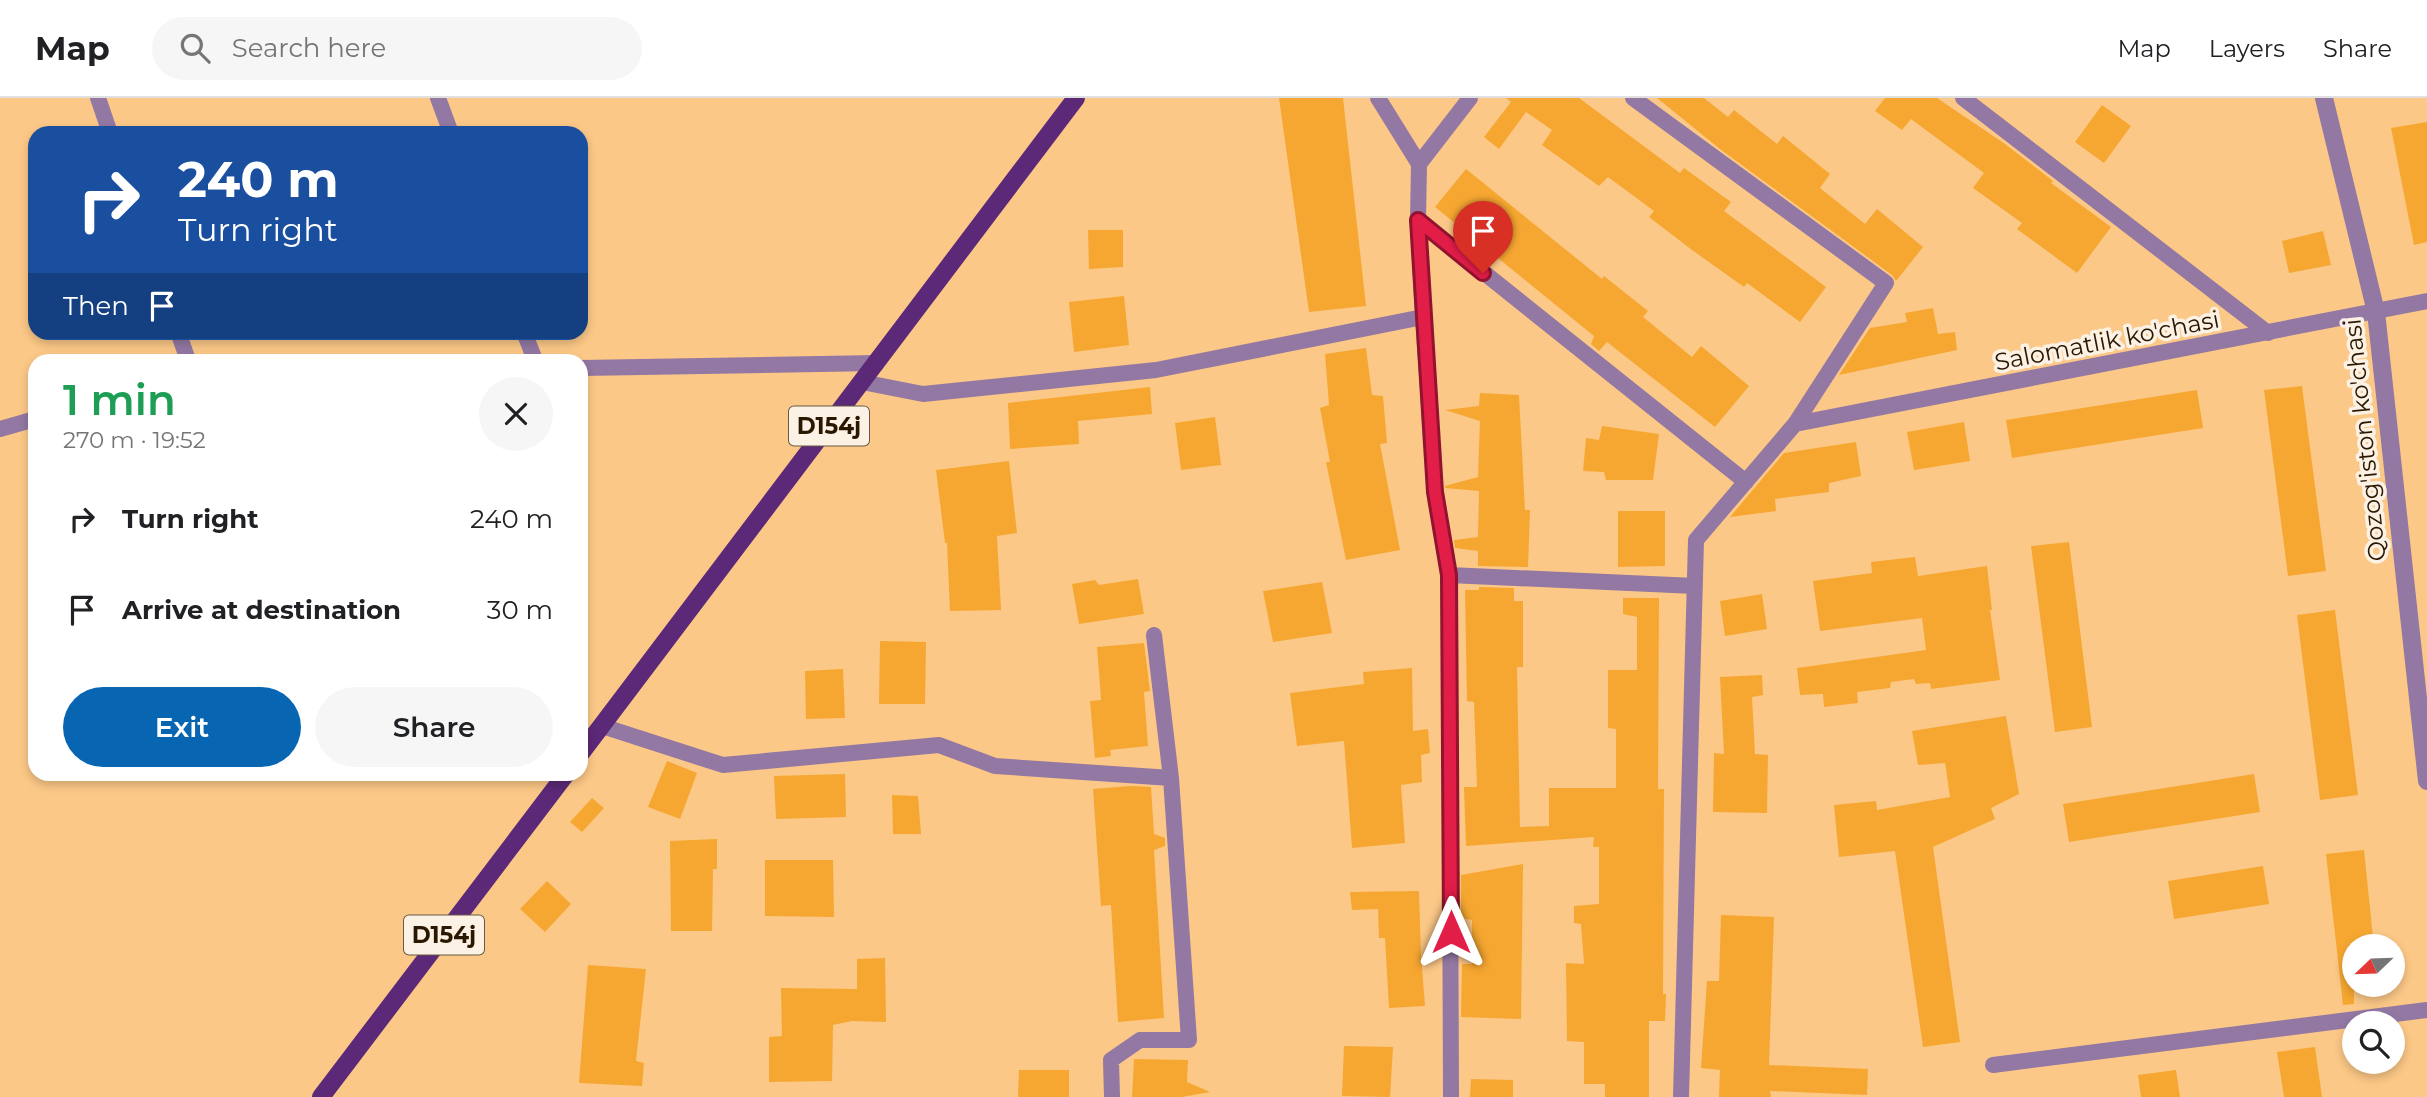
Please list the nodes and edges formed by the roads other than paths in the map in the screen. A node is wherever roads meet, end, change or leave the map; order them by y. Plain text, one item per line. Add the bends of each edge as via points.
1 (98, 98) edge
2 (438, 98) edge
3 (1076, 98) edge
4 (1377, 98) edge
5 (1470, 98) edge
6 (1633, 98) edge
7 (1963, 98) edge
8 (2324, 98) edge
9 (108, 126) edge
10 (448, 126) edge
11 (1419, 164) junction
12 (1418, 220) junction
13 (2427, 301) edge
14 (2376, 312) junction
15 (1423, 317) junction
16 (2268, 333) junction
17 (876, 363) junction
18 (588, 368) edge
19 (862, 382) junction
20 (28, 421) edge
21 (1795, 424) junction
22 (0, 429) edge
23 (1746, 482) junction
24 (1449, 575) junction
25 (1695, 586) junction
26 (1154, 635) dead end
27 (2423, 704) edge
28 (602, 726) junction
29 (588, 744) edge
30 (1171, 778) junction
31 (561, 781) edge
32 (2427, 782) edge
33 (2427, 1010) edge
34 (1993, 1065) dead end
35 (321, 1097) edge
36 (1112, 1097) edge
37 (1451, 1097) edge
38 (1681, 1097) edge

1 - 9 street
2 - 10 street
3 - 17 main road, D154j
4 - 11 street
5 - 11 street
6 - 21 street via 1885,283
7 - 16 street
8 - 14 street, Qozog'iston ko'chasi
11 - 12 street
12 - 15 street
12 - 23 street
13 - 14 street, Salomatlik ko'chasi
14 - 16 street, Salomatlik ko'chasi
14 - 27 street, Qozog'iston ko'chasi
15 - 19 street via 1156,370 923,394
15 - 24 street via 1435,492
16 - 21 street, Salomatlik ko'chasi
17 - 18 street
17 - 19 main road, D154j
19 - 28 main road, D154j
20 - 22 street
21 - 23 street
23 - 25 street via 1696,540
24 - 25 street
24 - 37 street
25 - 38 street
26 - 30 street
27 - 32 street, Qozog'iston ko'chasi
28 - 29 main road, D154j
28 - 30 street via 723,765 939,745 995,766
30 - 36 street via 1189,1040 1140,1040 1111,1060
31 - 35 main road, D154j
33 - 34 street

